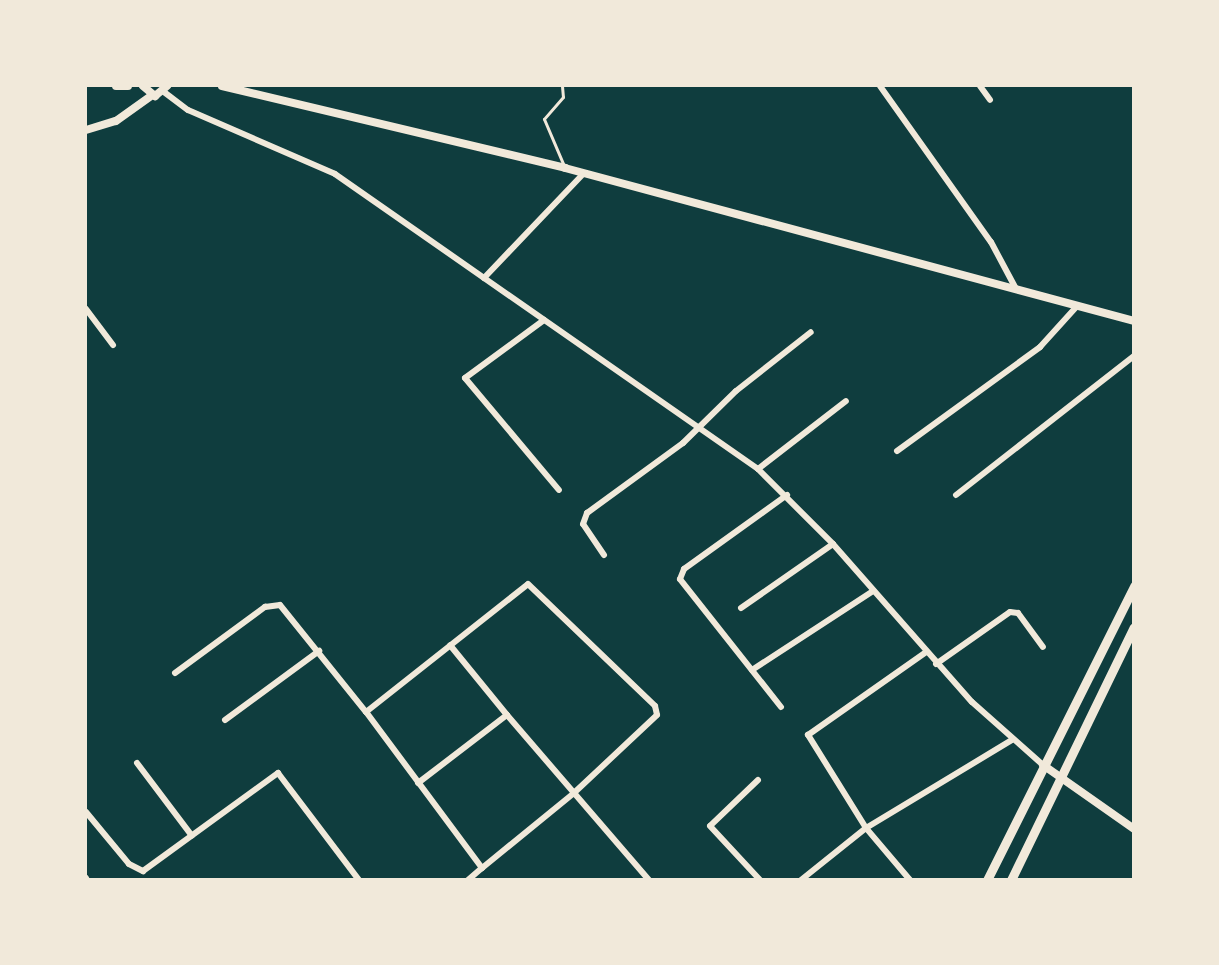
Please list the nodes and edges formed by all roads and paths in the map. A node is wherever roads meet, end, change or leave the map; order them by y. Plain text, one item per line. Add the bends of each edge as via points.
1 (116, 86) edge
2 (128, 86) edge
3 (143, 86) edge
4 (222, 86) edge
5 (562, 86) edge
6 (880, 86) edge
7 (980, 86) edge
8 (166, 89) edge
9 (151, 96) junction
10 (990, 100) dead end
11 (86, 130) edge
12 (565, 168) junction
13 (583, 174) junction
14 (484, 279) junction
15 (1015, 286) junction
16 (1077, 306) junction
17 (86, 309) edge
18 (544, 320) junction
19 (1134, 321) edge
20 (811, 332) dead end
21 (113, 345) dead end
22 (1134, 356) edge
23 (846, 401) dead end
24 (700, 428) junction
25 (897, 451) dead end
26 (758, 469) junction
27 (559, 490) dead end
28 (787, 495) junction
29 (956, 495) dead end
30 (833, 544) junction
31 (604, 555) dead end
32 (1134, 586) edge
33 (873, 591) junction
34 (741, 608) dead end
35 (1134, 627) edge
36 (450, 645) junction
37 (1043, 647) dead end
38 (320, 651) junction
39 (926, 652) junction
40 (936, 664) junction
41 (752, 670) junction
42 (175, 673) dead end
43 (781, 707) dead end
44 (366, 712) junction
45 (507, 716) junction
46 (225, 720) dead end
47 (1012, 740) junction
48 (137, 763) dead end
49 (1043, 765) junction
50 (1058, 775) junction
51 (758, 780) dead end
52 (418, 783) junction
53 (574, 793) junction
54 (86, 812) edge
55 (866, 828) junction
56 (1134, 829) edge
57 (192, 836) junction
58 (482, 868) junction
59 (359, 879) edge
60 (468, 879) edge
61 (649, 879) edge
62 (760, 879) edge
63 (801, 879) edge
64 (910, 879) edge
65 (987, 879) edge
66 (1011, 879) edge

1 - 2 street
3 - 9 main road
4 - 12 main road
5 - 12 lane via 563,97 544,119
6 - 15 street via 991,242
7 - 10 street
8 - 9 main road
8 - 14 street via 188,110 309,159
9 - 11 main road via 116,121
12 - 13 main road
13 - 14 street
13 - 15 main road
14 - 18 street
15 - 16 main road
16 - 19 main road
16 - 25 street via 1040,347
17 - 21 street
18 - 24 street
18 - 27 street via 465,378
20 - 24 street via 735,391
22 - 29 street
23 - 26 street
24 - 26 street
24 - 31 street via 584,517
26 - 28 street
28 - 30 street
28 - 41 street via 680,576 687,593
30 - 33 street
30 - 34 street
32 - 49 highway
33 - 39 street
33 - 41 street
35 - 50 highway
36 - 44 street
36 - 45 street
36 - 53 street via 519,586 532,584 655,706 655,720
37 - 40 street via 1018,613 1010,612
38 - 42 street via 287,609 274,604
38 - 44 street
38 - 46 street
39 - 40 street
39 - 55 street via 807,735
40 - 47 street
41 - 43 street
44 - 52 street
45 - 52 street
45 - 53 street
47 - 49 street
47 - 55 street
48 - 57 street
49 - 50 street
49 - 65 highway
50 - 56 street
50 - 66 highway
51 - 62 street via 710,826
52 - 58 street
53 - 58 street
53 - 61 street
54 - 57 street via 139,871
55 - 63 street
55 - 64 street
57 - 59 street via 278,773
58 - 60 street

